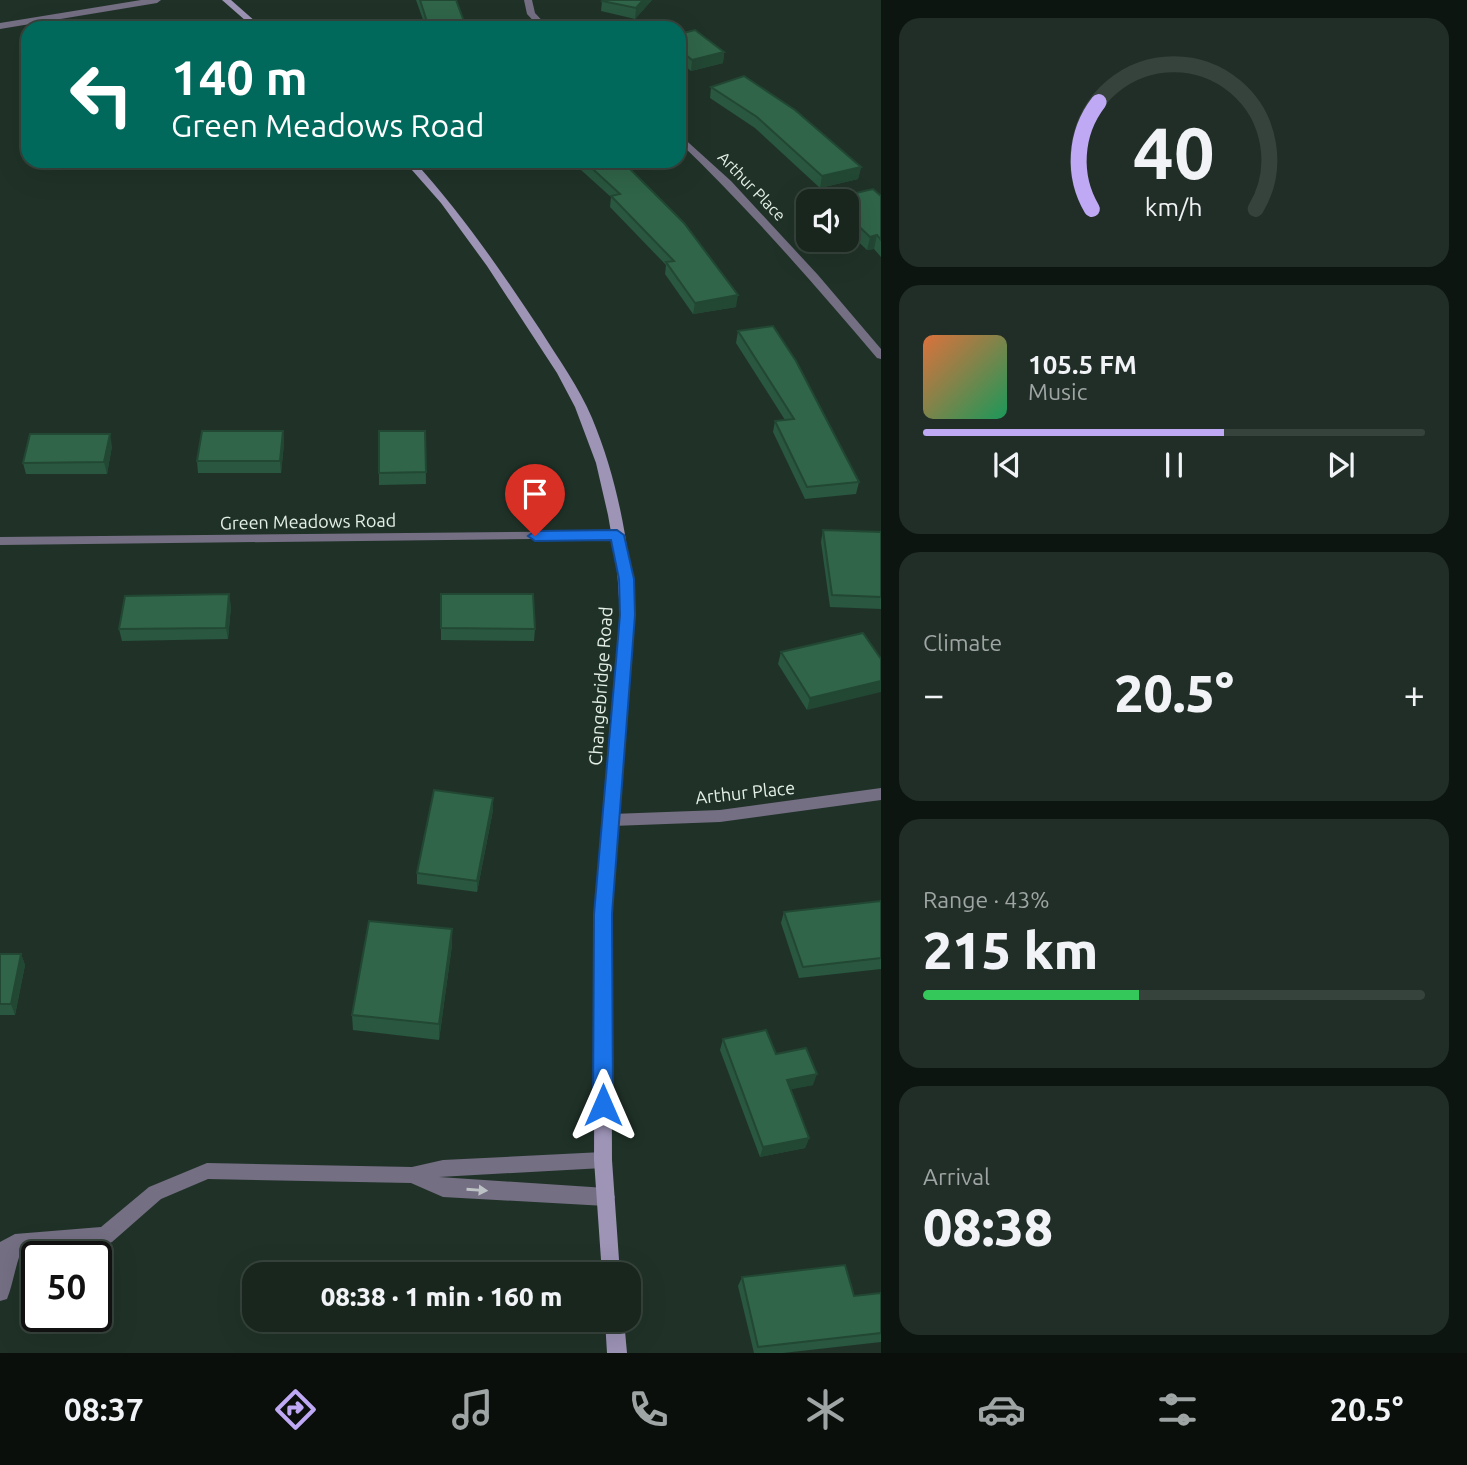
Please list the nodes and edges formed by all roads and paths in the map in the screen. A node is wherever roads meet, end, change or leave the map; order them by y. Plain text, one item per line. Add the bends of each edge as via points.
1 (157, 0) edge
2 (226, 0) edge
3 (528, 0) edge
4 (30, 21) edge
5 (252, 21) edge
6 (538, 21) edge
7 (21, 23) edge
8 (0, 26) edge
9 (686, 144) edge
10 (415, 168) edge
11 (881, 356) edge
12 (617, 535) junction
13 (0, 541) edge
14 (881, 794) edge
15 (612, 820) junction
16 (603, 1160) junction
17 (412, 1175) junction
18 (606, 1198) junction
19 (7, 1247) edge
20 (610, 1262) edge
21 (0, 1292) edge
22 (616, 1332) edge
23 (617, 1353) edge

1 - 4 street
2 - 5 main road
3 - 6 street
7 - 8 street
9 - 11 street, Arthur Place via 814,277
10 - 12 main road, Changebridge Road via 475,241 565,378 600,455
12 - 13 street, Green Meadows Road
12 - 15 main road, Changebridge Road via 627,615
14 - 15 street, Arthur Place via 720,816
15 - 16 main road, Changebridge Road via 603,914
16 - 17 street via 443,1168
16 - 18 main road, Changebridge Road
17 -> 18 street via 443,1188
17 - 19 street via 207,1171 155,1193 104,1236
18 - 20 main road, Changebridge Road
19 - 21 street
22 - 23 main road

